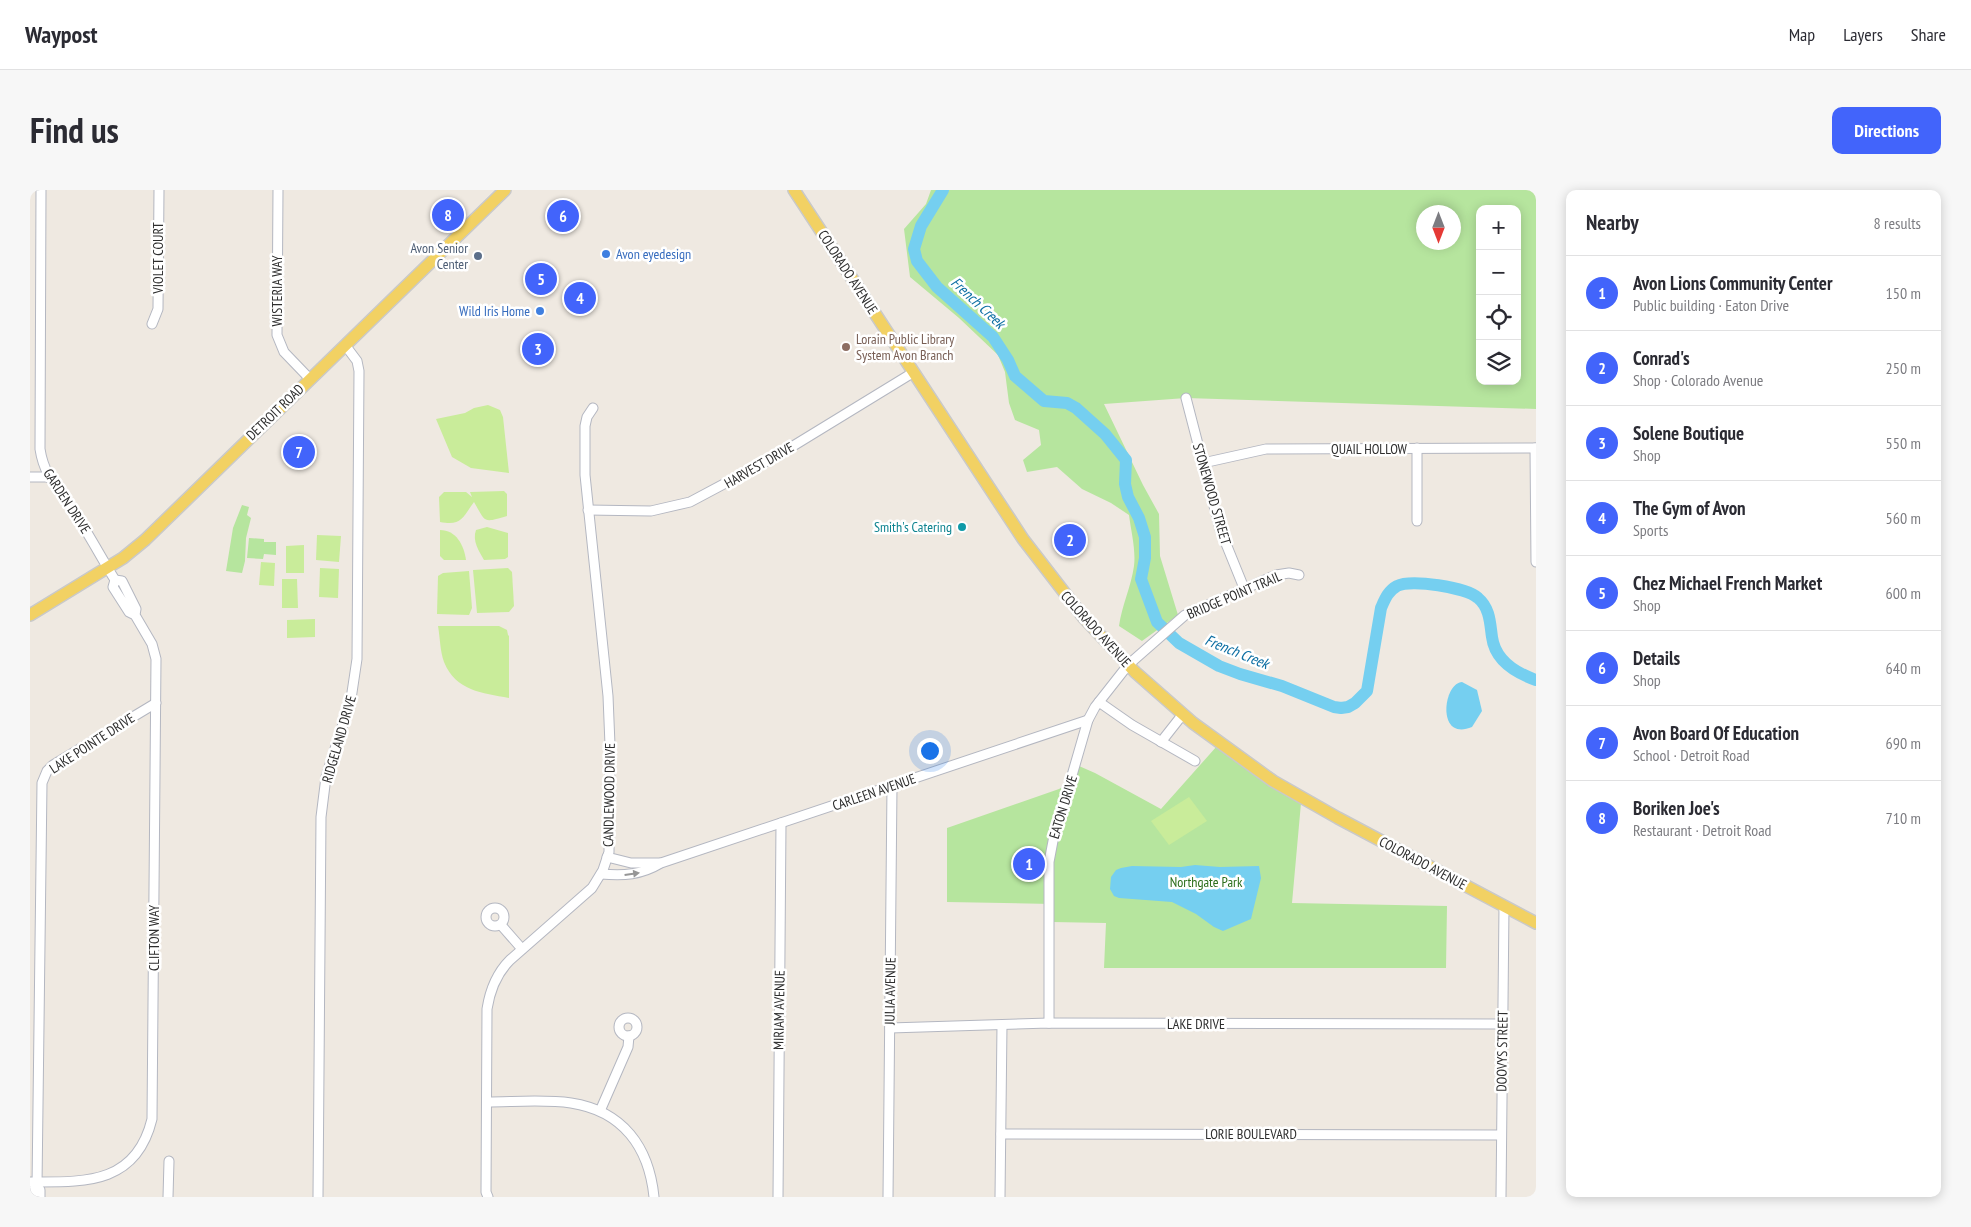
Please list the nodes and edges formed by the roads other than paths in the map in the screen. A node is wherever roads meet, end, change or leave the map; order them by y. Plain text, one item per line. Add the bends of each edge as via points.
1 (41, 190) edge
2 (158, 190) edge
3 (278, 190) edge
4 (505, 190) edge
5 (794, 190) edge
6 (152, 324) dead end
7 (345, 345) junction
8 (914, 372) junction
9 (310, 379) junction
10 (1186, 398) dead end
11 (593, 408) dead end
12 (1417, 448) junction
13 (1536, 448) edge
14 (1203, 464) junction
15 (30, 477) edge
16 (49, 477) junction
17 (588, 510) junction
18 (1417, 522) dead end
19 (1536, 562) edge
20 (108, 568) junction
21 (1298, 575) dead end
22 (1244, 588) junction
23 (30, 615) edge
24 (1128, 665) junction
25 (156, 702) junction
26 (1099, 702) junction
27 (1183, 714) junction
28 (1088, 720) junction
29 (1162, 742) junction
30 (1195, 761) dead end
31 (892, 786) junction
32 (781, 823) junction
33 (607, 857) junction
34 (661, 863) junction
35 (601, 874) junction
36 (1504, 906) junction
37 (1536, 923) edge
38 (501, 924) dead end
39 (522, 949) junction
40 (1049, 1024) junction
41 (1502, 1024) junction
42 (1002, 1025) junction
43 (890, 1028) junction
44 (629, 1036) dead end
45 (487, 1102) junction
46 (600, 1111) junction
47 (1001, 1134) junction
48 (1501, 1135) junction
49 (169, 1161) dead end
50 (34, 1183) edge
51 (34, 1197) edge
52 (40, 1197) edge
53 (168, 1197) edge
54 (318, 1197) edge
55 (488, 1197) edge
56 (654, 1197) edge
57 (778, 1197) edge
58 (888, 1197) edge
59 (1000, 1197) edge
60 (1501, 1197) edge

1 - 16 street, GARDEN DRIVE via 40,448
2 - 6 street, VIOLET COURT via 158,309
3 - 9 street, WISTERIA WAY via 278,341
4 - 7 main road, DETROIT ROAD
5 - 8 main road, COLORADO AVENUE
7 - 9 main road, DETROIT ROAD
7 - 54 street, RIDGELAND DRIVE via 360,371 357,659 351,699 326,777 321,817
8 - 17 street, HARVEST DRIVE via 780,454 690,502 651,512
8 - 24 main road, COLORADO AVENUE via 1036,556 1084,618
9 - 20 main road, DETROIT ROAD via 145,540
10 - 14 street, STONEWOOD STREET
11 - 17 street, CANDLEWOOD DRIVE via 587,416 585,434
12 - 13 street, QUAIL HOLLOW
12 - 14 street, QUAIL HOLLOW via 1266,449
12 - 18 street
13 - 19 street
14 - 22 street, STONEWOOD STREET via 1220,529
15 - 16 street
16 - 20 street, GARDEN DRIVE
17 - 33 street, CANDLEWOOD DRIVE via 609,702
20 - 23 main road, DETROIT ROAD
20 - 25 street, CLIFTON WAY via 115,580 122,581 154,651
21 - 22 street, BRIDGE POINT TRAIL via 1280,574
22 - 24 street, BRIDGE POINT TRAIL via 1193,611 1173,624
24 - 26 street, EATON DRIVE
24 - 27 main road, COLORADO AVENUE
25 - 50 street, LAKE POINTE DRIVE via 53,765 42,783
25 - 50 street, CLIFTON WAY via 153,1106 150,1126 134,1155 108,1175 82,1182
26 - 28 street, EATON DRIVE
26 - 29 street
27 - 29 street
27 - 36 main road, COLORADO AVENUE via 1248,764 1308,802
28 - 31 street, CARLEEN AVENUE
28 - 40 street, EATON DRIVE via 1049,862
29 - 30 street
31 - 32 street, CARLEEN AVENUE
31 - 43 street, JULIA AVENUE
32 - 34 street, CARLEEN AVENUE
32 - 57 street, MIRIAM AVENUE
33 - 34 street, CARLEEN AVENUE via 631,863
33 - 35 street, CANDLEWOOD DRIVE
35 -> 34 street, CARLEEN AVENUE via 636,874
35 - 39 street, CANDLEWOOD DRIVE via 587,893
36 - 37 main road, COLORADO AVENUE
36 - 41 street, DOOVYS STREET
38 - 39 street
39 - 45 street, CANDLEWOOD DRIVE via 498,975 489,997
40 - 41 street, LAKE DRIVE
40 - 42 street, LAKE DRIVE
41 - 48 street, DOOVYS STREET
42 - 43 street, LAKE DRIVE
42 - 47 street
43 - 58 street, JULIA AVENUE
44 - 46 street via 628,1047
45 - 46 street via 562,1102
45 - 55 street, CANDLEWOOD DRIVE
46 - 56 street via 627,1129 640,1147 650,1170
47 - 48 street, LORIE BOULEVARD
47 - 59 street
48 - 60 street, DOOVYS STREET
49 - 53 street
50 - 51 street
50 - 52 street via 40,1190

